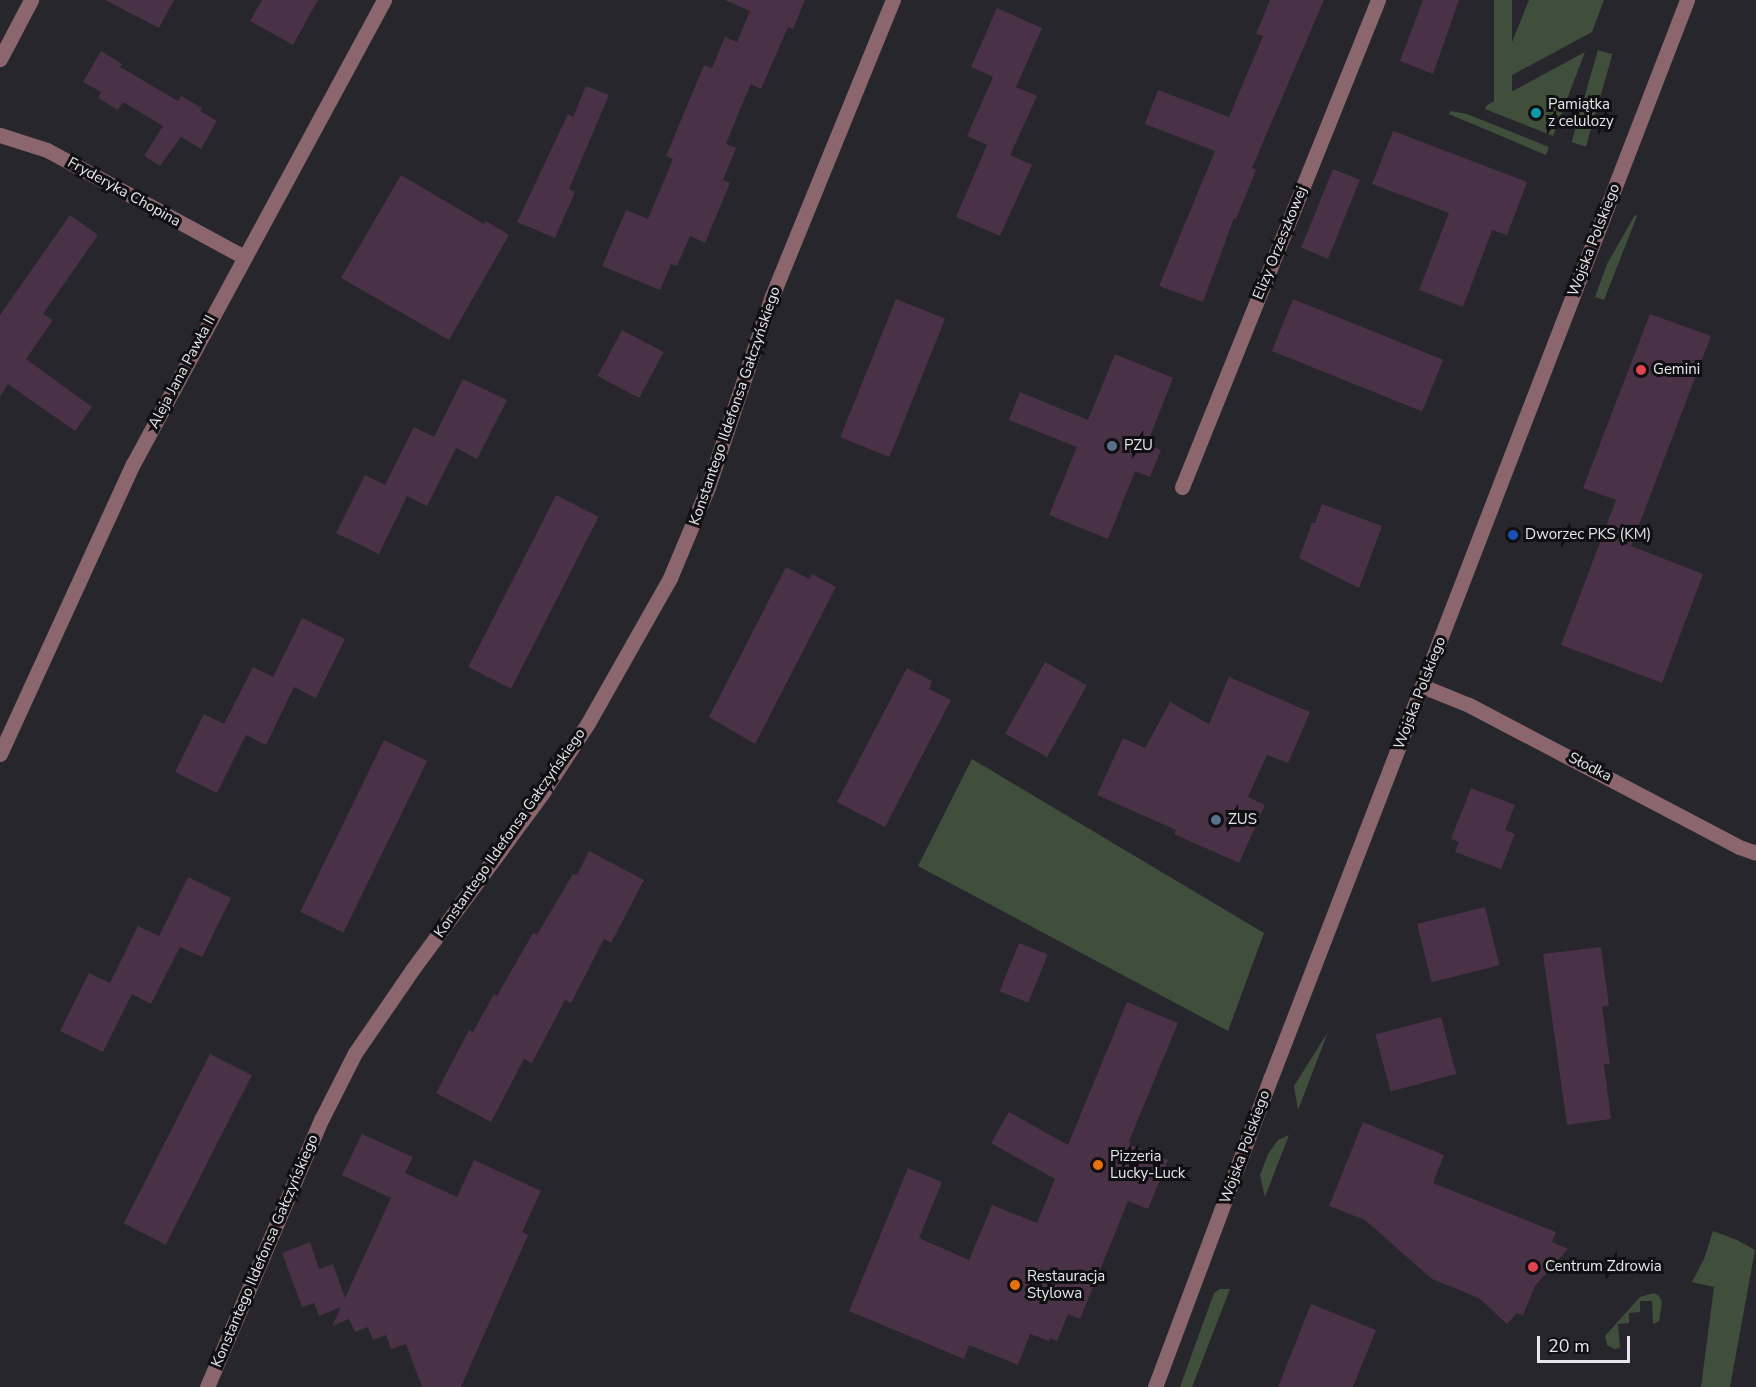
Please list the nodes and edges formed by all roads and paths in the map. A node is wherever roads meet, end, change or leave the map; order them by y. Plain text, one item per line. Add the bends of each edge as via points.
1 (32, 0) edge
2 (384, 0) edge
3 (893, 0) edge
4 (1378, 0) edge
5 (1687, 0) edge
6 (0, 59) edge
7 (0, 135) edge
8 (244, 257) junction
9 (1182, 487) dead end
10 (1422, 686) junction
11 (0, 754) edge
12 (1756, 853) edge
13 (207, 1387) edge
14 (1155, 1387) edge

1 - 6 street
2 - 8 street, Aleja Jana Pawła II
3 - 13 street, Konstantego Ildefonsa Gałczyńskiego via 772,296 708,487 670,578 588,723 543,792 355,1053 322,1118
4 - 9 street, Elizy Orzeszkowej
5 - 10 street, Wojska Polskiego
7 - 8 street, Fryderyka Chopina via 47,150
8 - 11 street, Aleja Jana Pawła II via 133,464
10 - 12 street, Słodka via 1500,721
10 - 14 street, Wojska Polskiego

